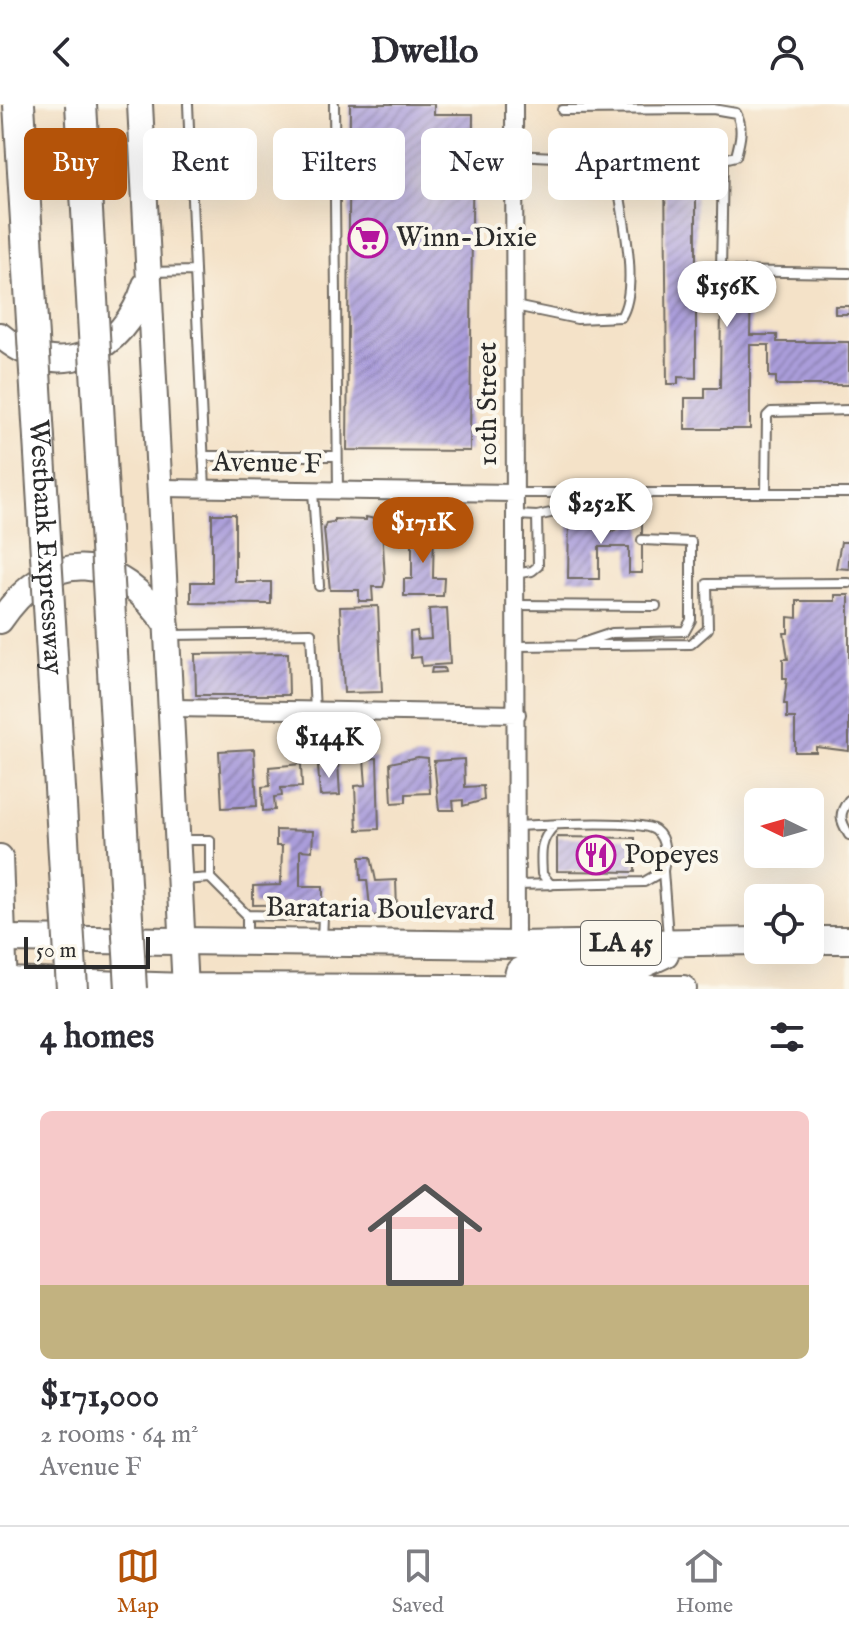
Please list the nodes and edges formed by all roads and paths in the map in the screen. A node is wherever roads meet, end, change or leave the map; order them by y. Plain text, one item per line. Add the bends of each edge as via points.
1 (19, 104) edge
2 (81, 104) edge
3 (140, 104) edge
4 (188, 104) edge
5 (334, 104) edge
6 (514, 104) edge
7 (562, 110) dead end
8 (514, 128) edge
9 (728, 158) edge
10 (514, 200) edge
11 (620, 200) edge
12 (722, 200) edge
13 (195, 271) junction
14 (149, 272) junction
15 (849, 273) edge
16 (514, 306) junction
17 (0, 335) edge
18 (849, 410) edge
19 (203, 456) junction
20 (336, 456) junction
21 (162, 488) junction
22 (205, 489) junction
23 (313, 491) junction
24 (338, 491) junction
25 (515, 493) junction
26 (766, 493) junction
27 (849, 493) edge
28 (516, 515) junction
29 (537, 516) junction
30 (612, 526) dead end
31 (642, 540) dead end
32 (515, 574) junction
33 (849, 583) edge
34 (319, 586) dead end
35 (516, 605) junction
36 (656, 606) dead end
37 (0, 621) edge
38 (169, 631) junction
39 (516, 646) junction
40 (571, 647) junction
41 (173, 708) junction
42 (315, 711) junction
43 (517, 714) junction
44 (849, 800) edge
45 (555, 825) junction
46 (517, 826) junction
47 (849, 835) edge
48 (178, 840) junction
49 (0, 857) edge
50 (663, 871) junction
51 (210, 878) junction
52 (180, 881) junction
53 (516, 885) junction
54 (551, 885) junction
55 (247, 928) junction
56 (2, 939) edge
57 (183, 939) junction
58 (824, 940) edge
59 (849, 940) edge
60 (744, 941) edge
61 (669, 942) junction
62 (516, 945) junction
63 (4, 983) edge
64 (185, 988) edge
65 (308, 988) edge
66 (351, 988) edge
67 (515, 988) edge
68 (72, 989) edge
69 (131, 989) edge
70 (683, 989) edge

1 - 68 highway, Westbank Expressway, bridge
2 - 69 highway, bridge
3 - 14 main road
4 - 13 lane
5 - 20 lane
6 - 8 street, 10th Street
7 - 9 lane via 736,113 741,122 736,156
10 - 16 street, 10th Street
11 - 16 lane via 630,279 629,304 621,317 577,319
12 - 15 lane via 721,271
13 - 14 lane
13 - 19 lane
14 - 17 main road via 138,309 119,334 82,356 54,361 32,356
14 - 21 main road
16 - 25 street, 10th Street
18 - 26 lane via 767,416
19 - 20 lane
19 - 22 lane
20 - 24 lane
21 - 22 street, Avenue F
21 - 38 main road
22 - 23 street, Avenue F
23 - 24 street, Avenue F
23 - 34 lane
24 - 25 street, Avenue F
25 - 26 lane
25 - 28 street, 10th Street
26 - 27 lane
28 - 29 lane
28 - 32 street, 10th Street
29 - 30 lane via 610,513
29 - 32 lane via 538,566
31 - 40 lane via 691,542 691,620 685,631 612,633
32 - 35 street, 10th Street
33 - 40 lane via 707,584 708,629 699,641
35 - 36 lane
35 - 39 street, 10th Street
37 - 38 main road via 32,584 80,566 123,578 148,596
38 - 41 main road
38 - 42 lane via 311,633
39 - 40 lane
39 - 43 street, 10th Street
41 - 42 street
41 - 48 main road
42 - 43 street
43 - 46 street, 10th Street
44 - 47 lane via 840,820
45 - 46 lane
45 - 50 lane via 653,828 665,849
45 - 54 lane via 543,837 541,848 542,874
46 - 53 street, 10th Street
48 - 51 lane via 210,840
48 - 52 main road
49 - 56 main road
50 - 54 lane via 644,882
50 - 61 lane
51 - 52 lane
51 - 55 lane
52 - 57 main road
53 - 54 lane
53 - 62 street, 10th Street
55 - 57 main road, Barataria Boulevard / LA 45
55 - 62 main road, Barataria Boulevard / LA 45 via 322,941
56 - 57 main road, Barataria Boulevard / LA 45
56 - 63 main road
57 - 64 main road
58 - 59 main road
60 - 61 main road, Barataria Boulevard / LA 45
61 - 62 main road, Barataria Boulevard / LA 45
61 - 67 main road via 665,954 644,964 525,969
62 - 66 main road via 498,970 366,975
63 - 64 main road, LA 45
64 - 65 main road, LA 45
65 - 66 main road, LA 45
66 - 67 main road, LA 45
67 - 70 main road, LA 45

